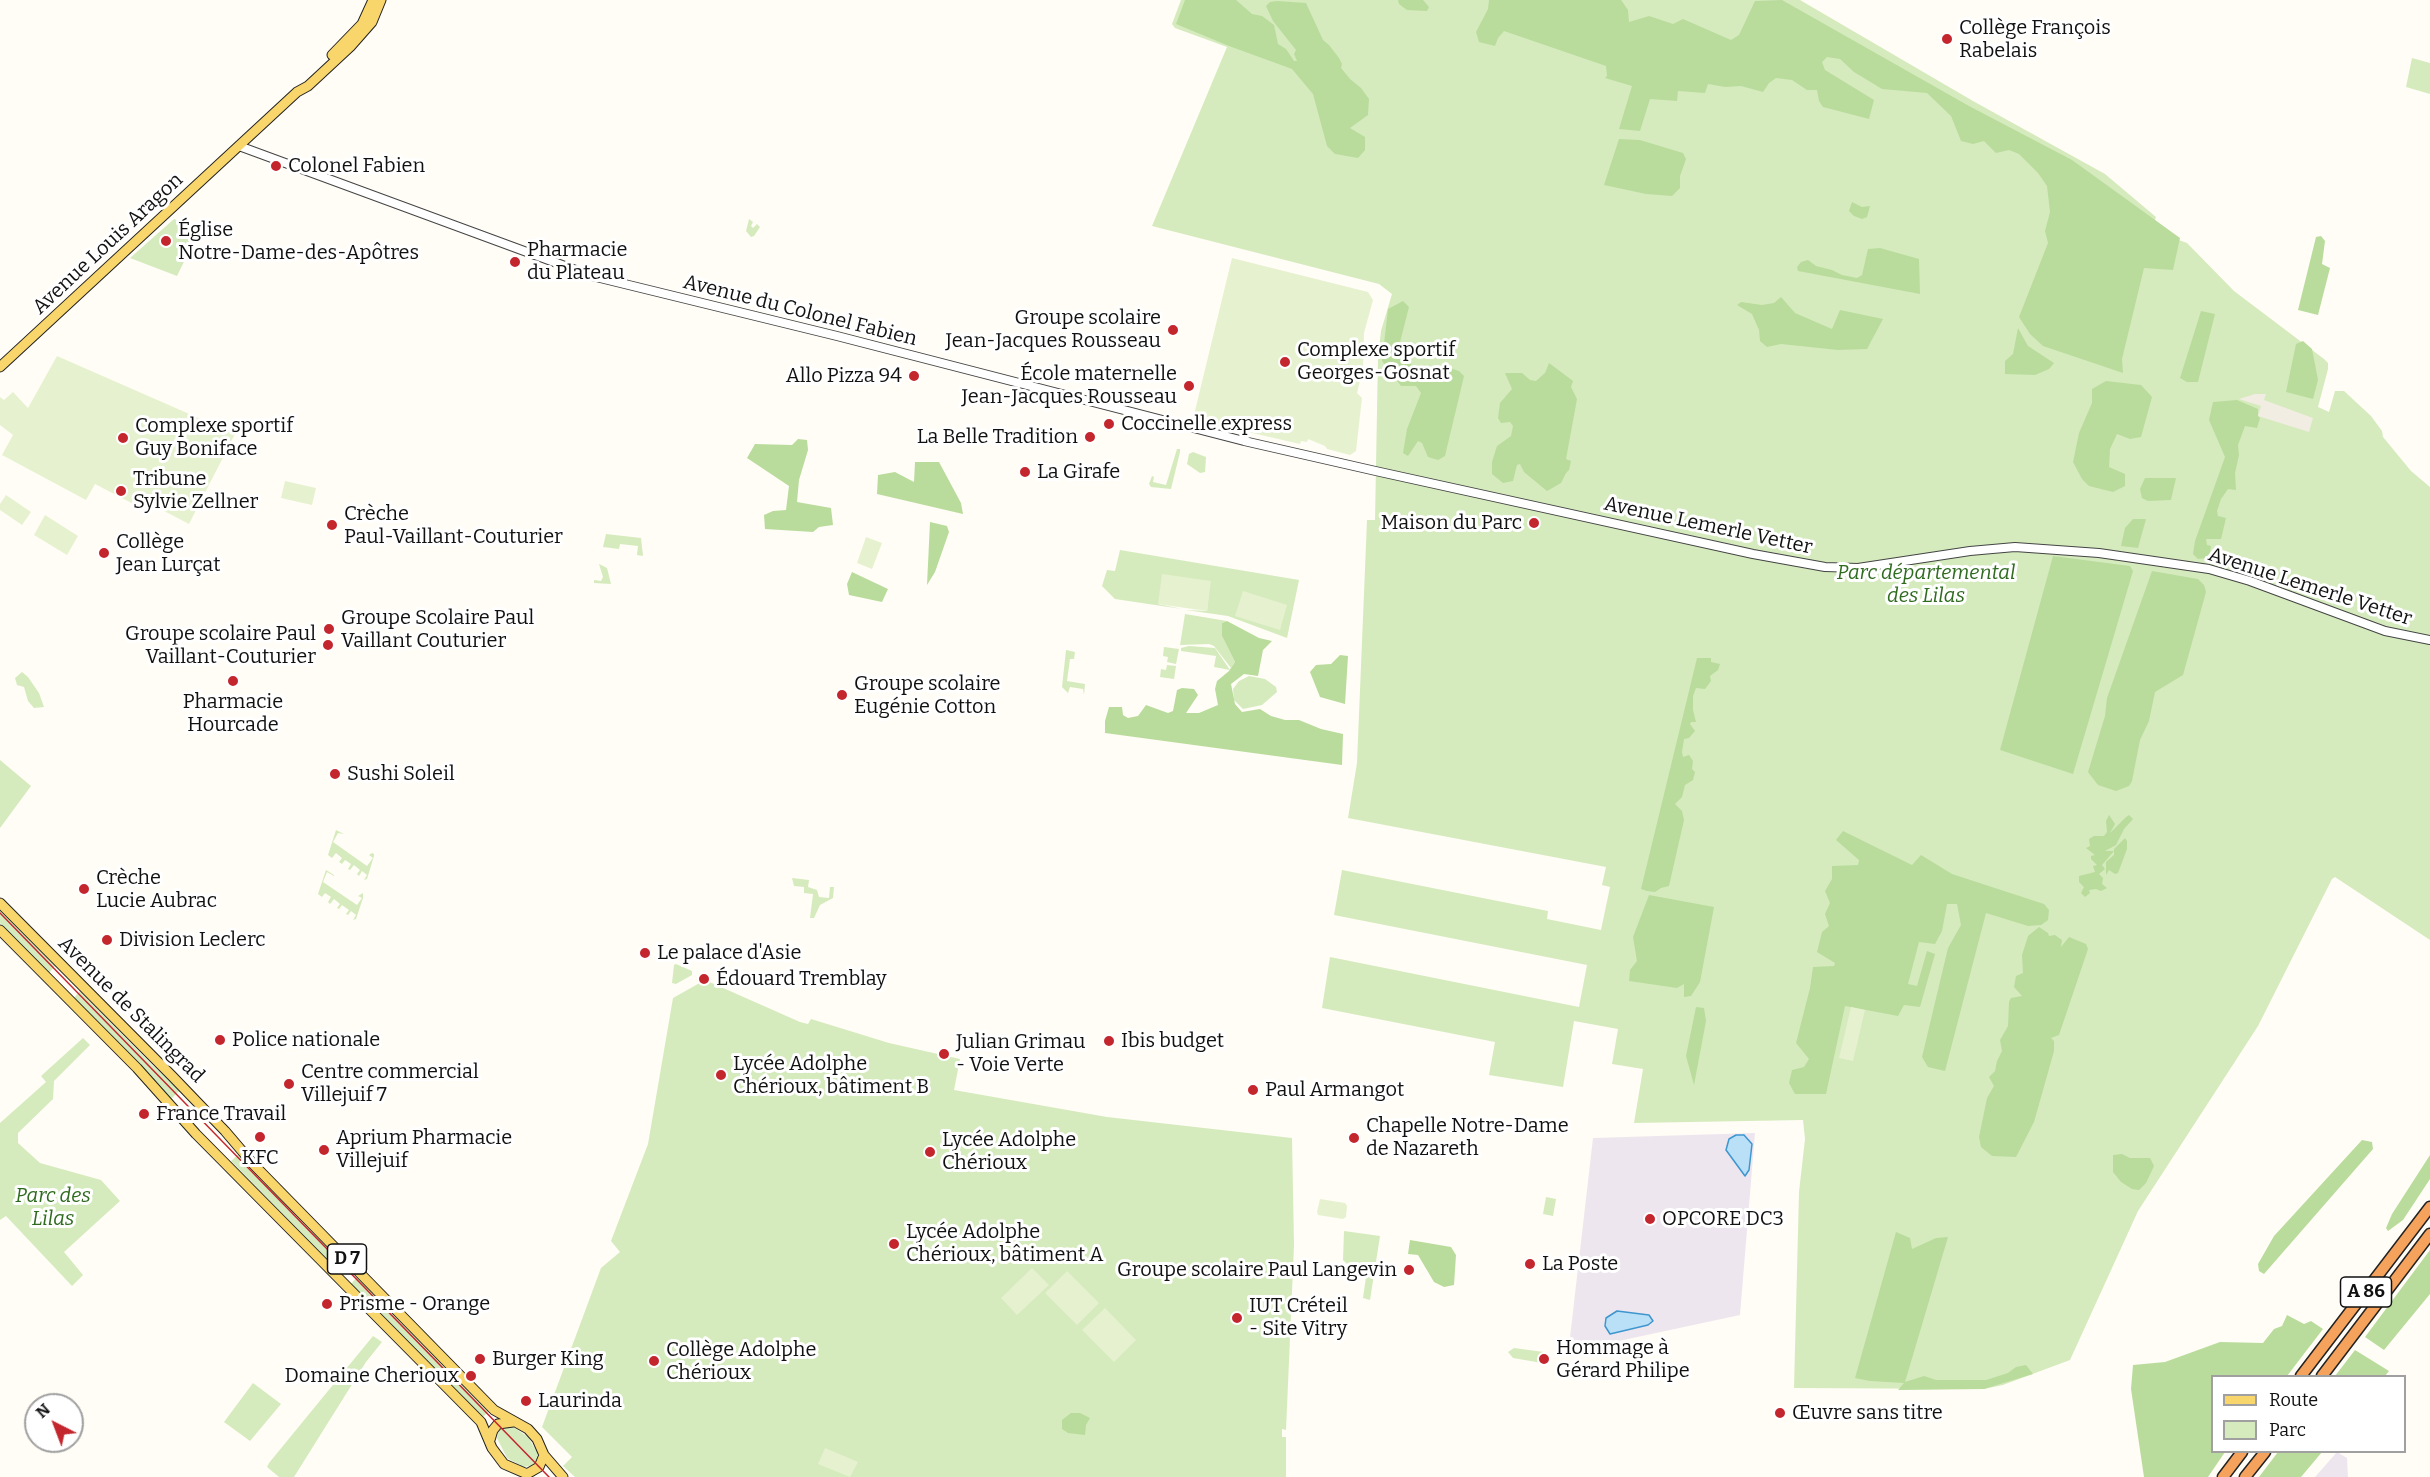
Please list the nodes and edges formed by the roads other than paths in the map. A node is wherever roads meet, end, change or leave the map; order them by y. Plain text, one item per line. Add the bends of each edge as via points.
1 (373, 0) edge
2 (381, 0) edge
3 (297, 92) junction
4 (239, 146) junction
5 (0, 367) edge
6 (1366, 469) joint
7 (2430, 640) edge
8 (0, 903) edge
9 (0, 930) edge
10 (2430, 1207) edge
11 (2430, 1234) edge
12 (2303, 1375) edge
13 (2324, 1375) edge
14 (516, 1422) junction
15 (490, 1440) junction
16 (2241, 1453) edge
17 (2264, 1453) edge
18 (544, 1455) junction
19 (528, 1476) edge
20 (563, 1477) edge
21 (2223, 1477) edge
22 (2245, 1477) edge

1 - 3 main road via 362,24
2 - 3 main road via 364,33
3 - 4 main road, Avenue Louis Aragon
4 - 5 main road, Avenue Louis Aragon
4 - 6 street, Avenue du Colonel Fabien via 592,276
6 - 7 street, Avenue Lemerle Vetter via 1825,567 1858,568 2015,546 2209,569 2385,632
8 - 14 main road, Avenue de Stalingrad / D 7 via 494,1410
9 - 15 main road, Avenue de Stalingrad / D 7 via 481,1422
10 - 12 highway, A 86
11 - 13 highway, A 86
14 - 15 main road via 498,1424
14 - 18 main road, D 7 via 532,1433
15 - 19 main road, D 7 via 504,1464
16 - 21 highway
17 - 22 highway
18 - 19 main road, D 7 via 539,1467
18 - 20 main road, D 7

